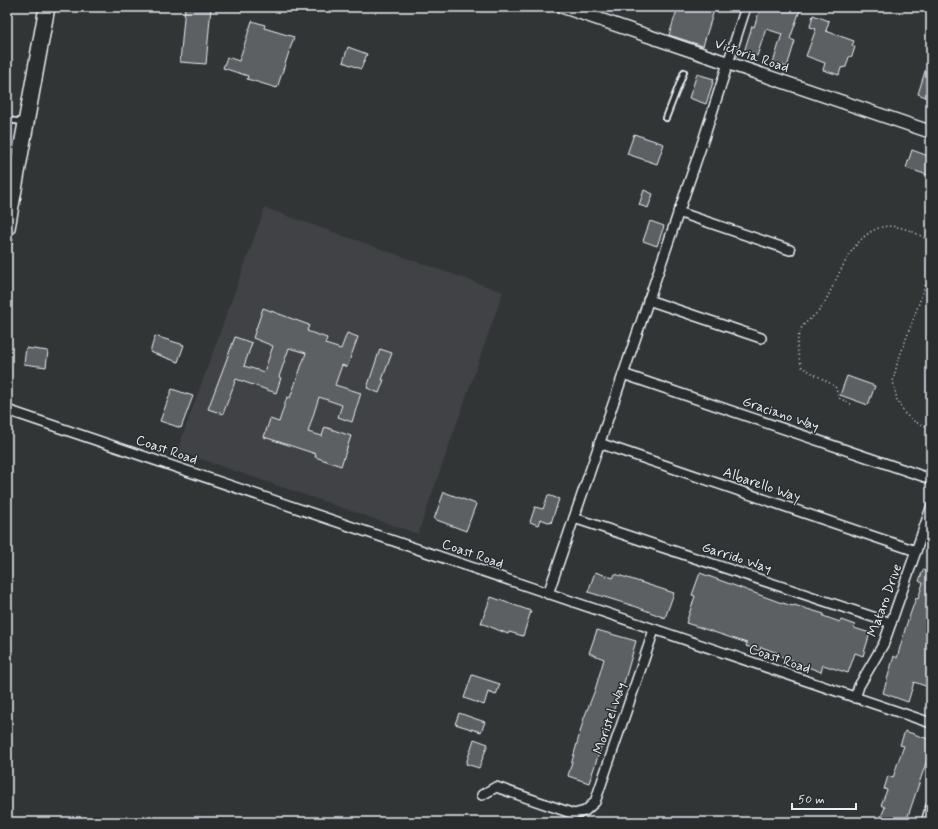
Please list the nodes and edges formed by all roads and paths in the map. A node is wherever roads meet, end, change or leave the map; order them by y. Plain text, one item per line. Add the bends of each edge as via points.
1 (47, 7) edge
2 (563, 7) edge
3 (746, 7) edge
4 (727, 63) junction
5 (684, 72) dead end
6 (666, 118) dead end
7 (7, 120) edge
8 (26, 122) junction
9 (931, 132) edge
10 (678, 212) junction
11 (7, 228) edge
12 (931, 242) edge
13 (790, 250) dead end
14 (931, 270) edge
15 (648, 300) junction
16 (761, 338) dead end
17 (623, 374) junction
18 (851, 404) dead end
19 (7, 410) edge
20 (931, 428) edge
21 (599, 443) junction
22 (931, 479) edge
23 (931, 508) edge
24 (574, 518) junction
25 (916, 551) junction
26 (548, 594) junction
27 (891, 623) junction
28 (654, 630) junction
29 (855, 698) junction
30 (931, 723) edge
31 (482, 795) dead end
32 (931, 806) edge
33 (926, 822) edge

1 - 8 main road
2 - 4 street, Victoria Road
3 - 4 street
4 - 9 street, Victoria Road
4 - 10 street
5 - 6 lane
7 - 8 lane
8 - 11 main road
10 - 13 street
10 - 15 street
12 - 18 path via 910,230 888,226 874,230 858,243 822,306 815,316 801,327 796,348 802,367 835,386 839,398
14 - 20 path via 893,381 897,400 905,414 914,422
15 - 16 street
15 - 17 street
17 - 21 street
17 - 22 street, Graciano Way
19 - 26 street, Coast Road
21 - 24 street
21 - 25 street, Albarello Way
23 - 25 street, Mataro Drive
24 - 26 street
24 - 27 street, Garrido Way
25 - 27 street, Mataro Drive
26 - 28 street, Coast Road
27 - 29 street, Mataro Drive via 884,643 859,686
28 - 29 street, Coast Road
28 - 31 street, Moristel Way via 595,802 585,811 574,814 496,788
29 - 30 street, Coast Road
32 - 33 street

